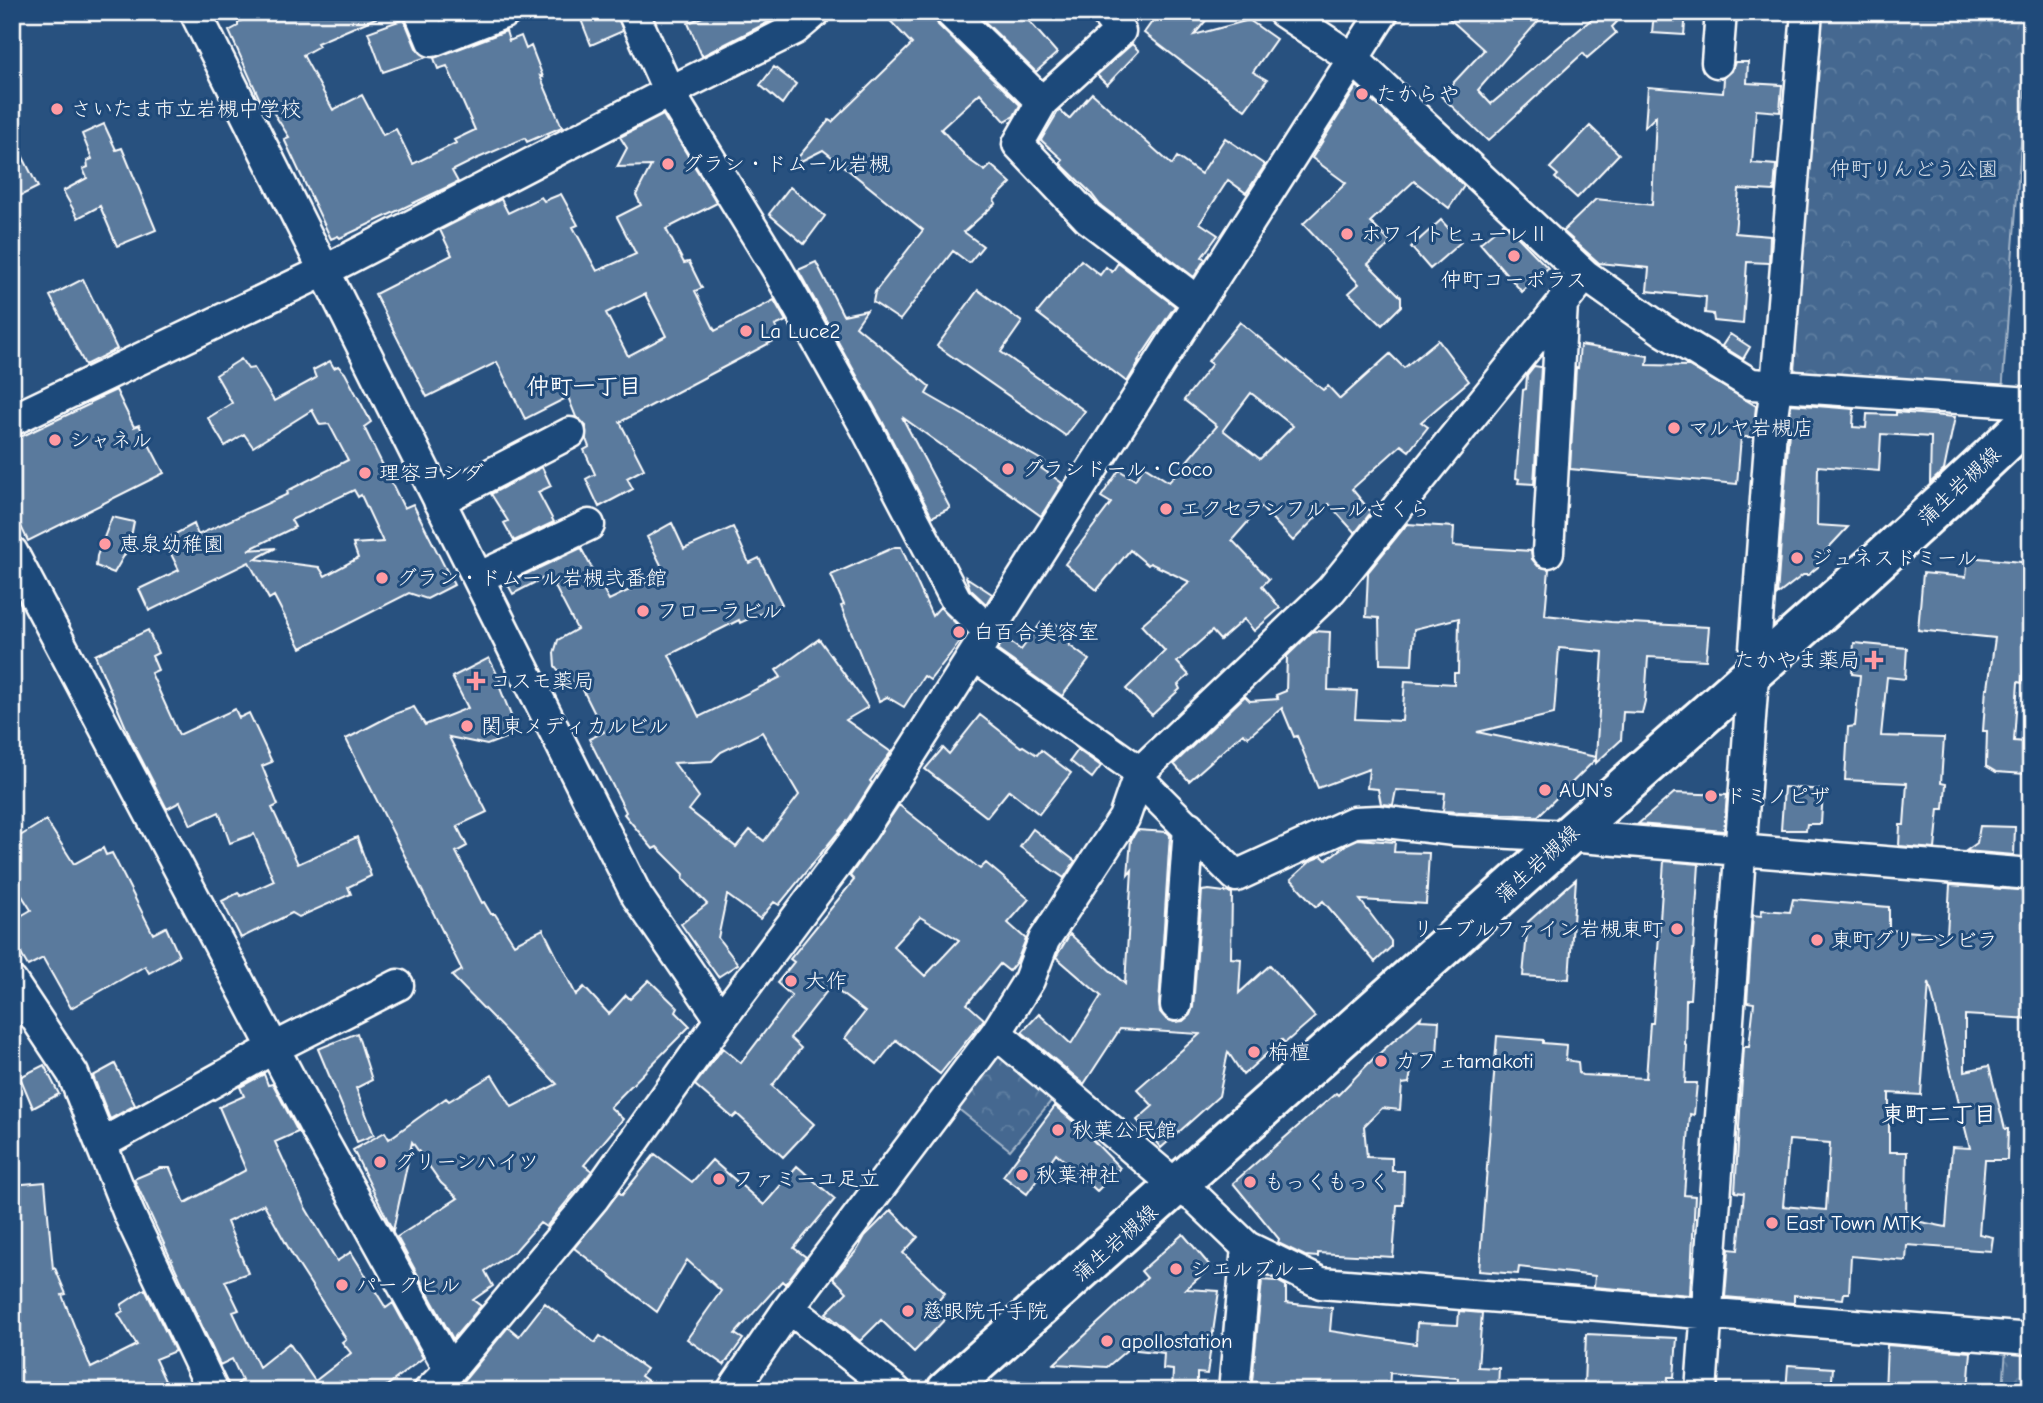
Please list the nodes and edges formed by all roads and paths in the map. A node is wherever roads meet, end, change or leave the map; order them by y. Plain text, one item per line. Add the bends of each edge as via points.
1 (195, 12) edge
2 (420, 12) edge
3 (506, 12) edge
4 (633, 12) edge
5 (815, 12) edge
6 (950, 12) edge
7 (1105, 12) edge
8 (1283, 12) edge
9 (1383, 12) edge
10 (1721, 12) edge
11 (1807, 12) edge
12 (1352, 58) junction
13 (1717, 62) dead end
14 (669, 92) junction
15 (1042, 102) junction
16 (324, 271) junction
17 (1585, 275) junction
18 (1198, 302) junction
19 (1562, 303) junction
20 (1776, 387) junction
21 (2031, 403) edge
22 (2031, 418) edge
23 (12, 420) edge
24 (569, 433) dead end
25 (439, 501) junction
26 (589, 525) dead end
27 (12, 552) edge
28 (1548, 552) dead end
29 (478, 578) junction
30 (983, 644) junction
31 (1753, 672) junction
32 (1139, 775) junction
33 (1189, 827) junction
34 (1568, 836) junction
35 (1741, 852) junction
36 (2031, 874) edge
37 (12, 982) edge
38 (398, 985) dead end
39 (1176, 1005) dead end
40 (720, 1019) junction
41 (996, 1033) junction
42 (274, 1048) junction
43 (101, 1144) junction
44 (1178, 1187) junction
45 (1247, 1247) junction
46 (789, 1308) junction
47 (1706, 1314) junction
48 (2031, 1339) edge
49 (439, 1380) edge
50 (213, 1391) edge
51 (732, 1391) edge
52 (896, 1391) edge
53 (946, 1391) edge
54 (1234, 1391) edge
55 (1701, 1391) edge

1 - 16 street
2 - 3 street via 432,41
4 - 14 street
5 - 14 street via 794,29
6 - 15 street
7 - 15 street via 1120,32
8 - 12 street
9 - 12 street
10 - 13 street
11 - 20 street
12 - 17 street
12 - 18 street
14 - 16 street
14 - 30 street via 769,253
15 - 18 street via 1018,144 1088,218
16 - 23 street
16 - 25 street
17 - 19 street
17 - 20 street via 1751,384
18 - 30 street
19 - 28 street
19 - 32 street via 1331,590
20 - 21 street
20 - 31 street
22 - 31 main road, 蒲生岩槻線
24 - 25 street
25 - 29 street
26 - 29 street
27 - 42 street
29 - 40 street via 637,896
30 - 32 street
30 - 40 street via 863,829
31 - 34 main road, 蒲生岩槻線
31 - 35 street
32 - 33 street
32 - 41 street via 1124,818 1044,940 1029,980
33 - 34 street via 1236,876 1354,822
33 - 39 street
34 - 35 street
34 - 44 main road, 蒲生岩槻線
35 - 36 street
35 - 47 street
37 - 43 street via 73,1074
38 - 42 street
40 - 49 street via 593,1199
41 - 44 street
41 - 46 street
42 - 43 street
42 - 49 street
43 - 50 street
44 - 45 street
44 - 53 main road, 蒲生岩槻線
45 - 47 street via 1321,1283
45 - 54 street
46 - 51 street
46 - 52 street
47 - 48 street
47 - 55 street

